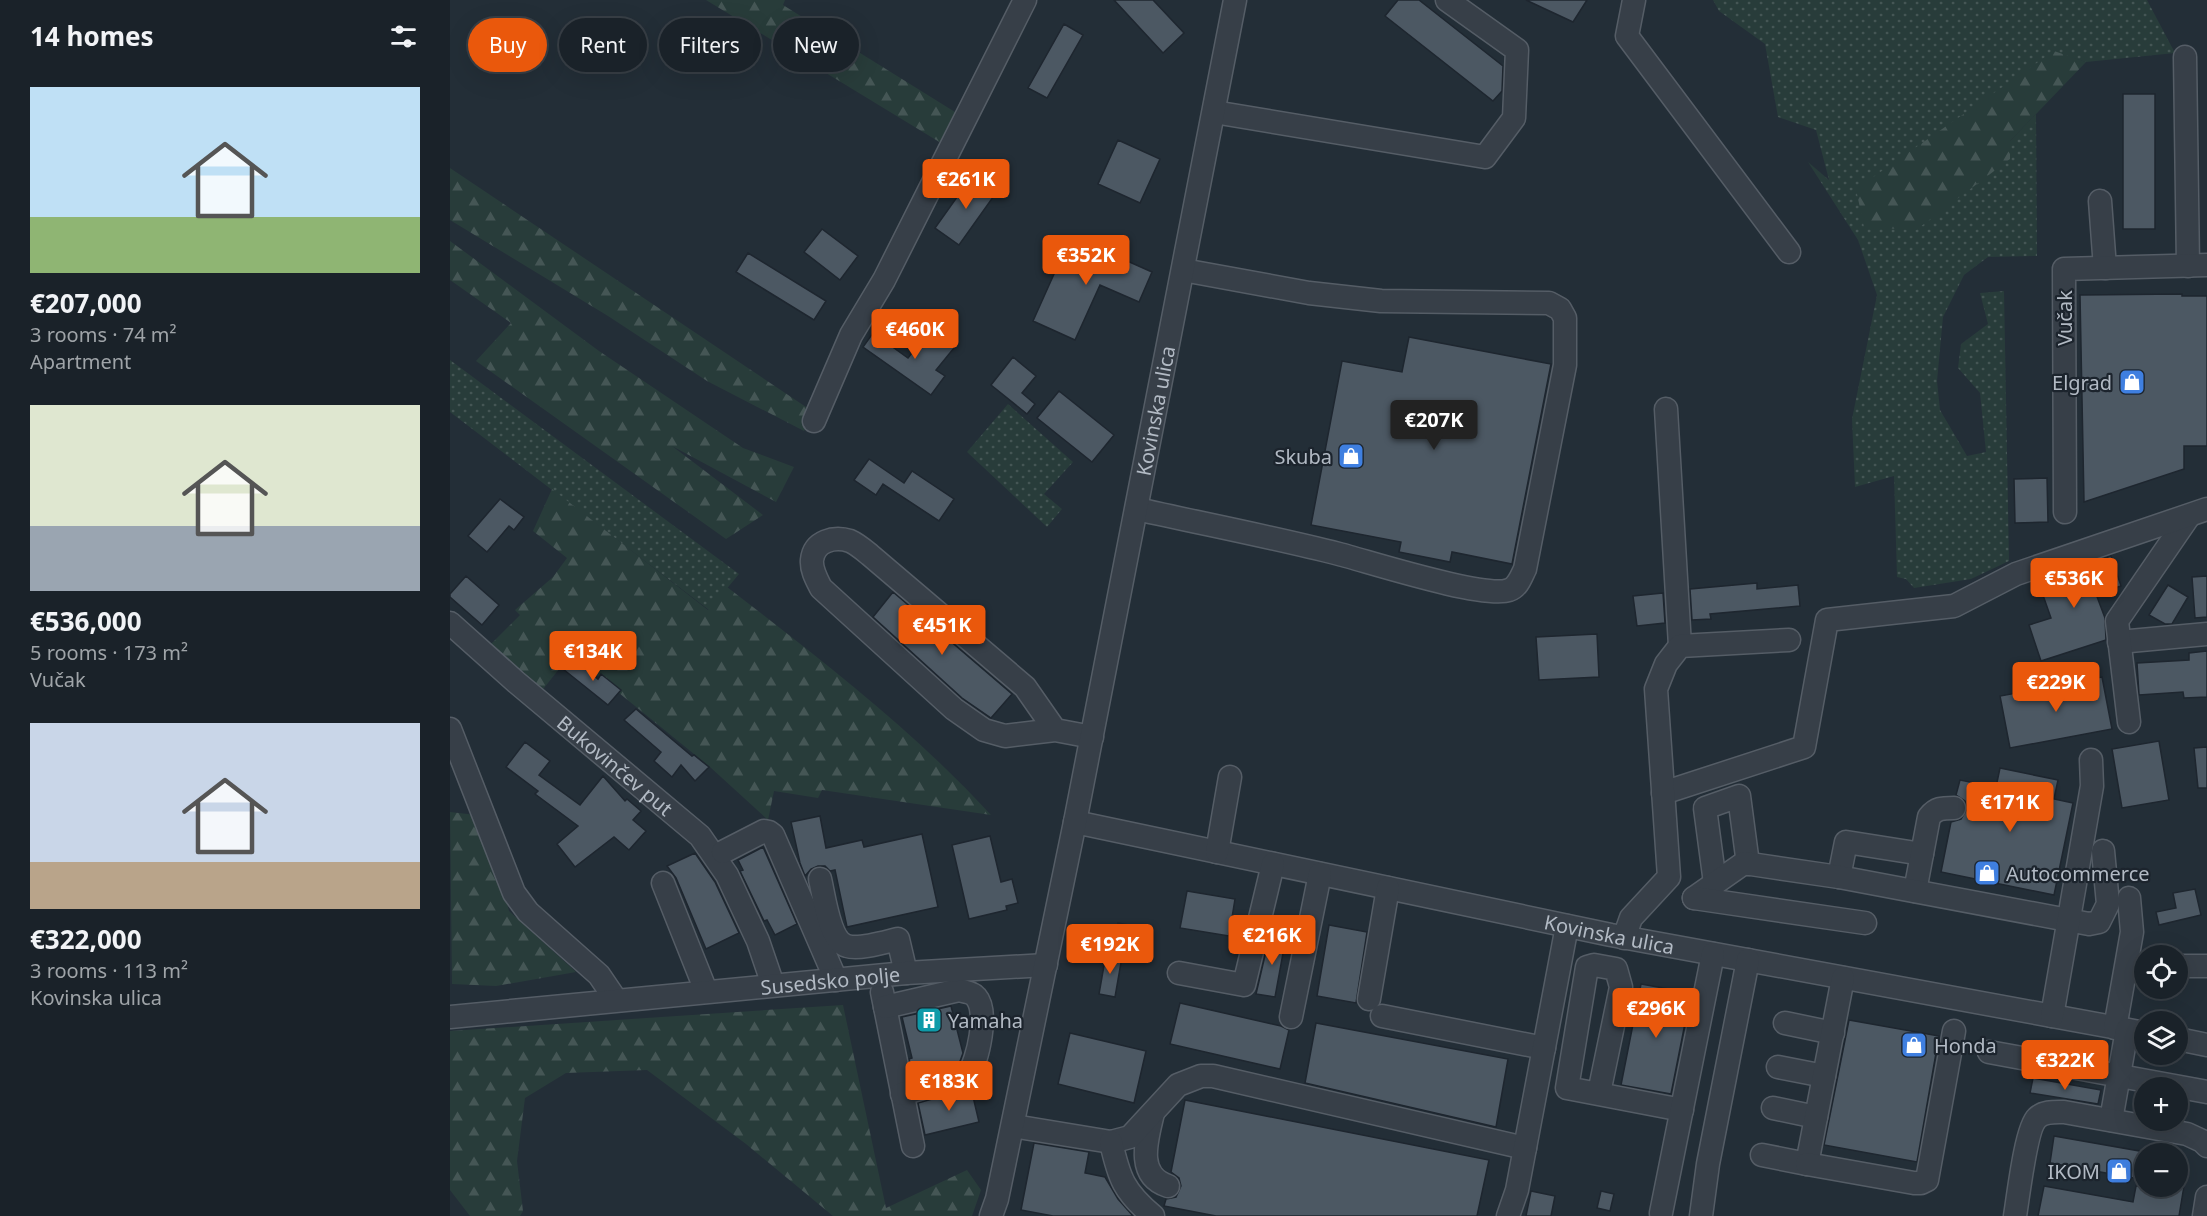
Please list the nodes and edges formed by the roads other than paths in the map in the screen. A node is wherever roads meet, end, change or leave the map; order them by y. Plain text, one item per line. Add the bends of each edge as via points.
1 (1024, 0) edge
2 (1235, 0) edge
3 (1447, 0) edge
4 (1634, 0) edge
5 (2185, 57) dead end
6 (1214, 112) junction
7 (2100, 201) dead end
8 (1789, 252) dead end
9 (2197, 265) edge
10 (2105, 268) junction
11 (1183, 270) junction
12 (1666, 410) dead end
13 (814, 422) dead end
14 (1137, 509) junction
15 (2065, 512) dead end
16 (2198, 513) edge
17 (450, 623) edge
18 (2207, 634) edge
19 (1789, 640) dead end
20 (2119, 642) junction
21 (1680, 646) junction
22 (2129, 722) dead end
23 (450, 729) edge
24 (1055, 730) junction
25 (1092, 736) junction
26 (2091, 760) dead end
27 (1230, 777) dead end
28 (1663, 793) junction
29 (1954, 808) dead end
30 (1075, 822) junction
31 (2103, 851) dead end
32 (723, 852) dead end
33 (1217, 852) junction
34 (1922, 854) junction
35 (1273, 864) junction
36 (1748, 864) junction
37 (1320, 874) junction
38 (1839, 877) junction
39 (820, 879) dead end
40 (663, 883) dead end
41 (1715, 883) junction
42 (1388, 888) junction
43 (1915, 891) junction
44 (2129, 898) dead end
45 (1865, 922) dead end
46 (2069, 922) junction
47 (1567, 926) junction
48 (1600, 933) junction
49 (1624, 938) junction
50 (1713, 954) junction
51 (2134, 955) edge
52 (1748, 960) junction
53 (1594, 965) junction
54 (1046, 966) junction
55 (2188, 966) edge
56 (2207, 966) edge
57 (906, 973) junction
58 (1179, 973) dead end
59 (879, 976) junction
60 (1843, 978) junction
61 (2134, 978) edge
62 (836, 980) junction
63 (773, 985) junction
64 (706, 991) junction
65 (616, 1000) junction
66 (885, 1006) junction
67 (2052, 1016) junction
68 (450, 1017) edge
69 (1291, 1017) dead end
70 (1785, 1023) dead end
71 (2129, 1030) edge
72 (1954, 1031) dead end
73 (1833, 1033) junction
74 (2188, 1042) edge
75 (2207, 1045) edge
76 (1544, 1048) junction
77 (1989, 1052) dead end
78 (1778, 1067) dead end
79 (2119, 1075) junction
80 (1824, 1076) junction
81 (2207, 1092) edge
82 (1599, 1093) junction
83 (902, 1094) junction
84 (1773, 1108) dead end
85 (1682, 1110) junction
86 (1153, 1111) junction
87 (1816, 1117) junction
88 (2111, 1120) junction
89 (1013, 1126) junction
90 (1111, 1142) junction
91 (912, 1146) dead end
92 (2207, 1146) edge
93 (1525, 1148) junction
94 (1762, 1155) dead end
95 (1807, 1164) junction
96 (1168, 1186) dead end
97 (1517, 1190) junction
98 (2207, 1197) edge
99 (994, 1208) edge
100 (1661, 1213) dead end
101 (1153, 1216) edge
102 (1493, 1216) edge
103 (1508, 1216) edge
104 (1701, 1216) edge
105 (2015, 1216) edge
106 (2204, 1216) edge

1 - 13 street via 884,280 851,335
2 - 6 street, Kovinska ulica
3 - 6 street via 1517,50 1514,118 1485,157
4 - 8 street via 1627,36
5 - 9 street
6 - 11 street, Kovinska ulica
7 - 10 street
9 - 10 street, Vučak
10 - 15 street, Vučak via 2064,269
11 - 14 street, Kovinska ulica
11 - 14 street via 1309,293 1381,301 1550,303 1565,318 1565,365 1525,569 1519,582 1509,590 1489,592
12 - 21 street
14 - 25 street, Kovinska ulica
16 - 20 street via 2117,621
16 - 28 street via 2016,574 1954,606 1827,620 1804,747
17 - 63 street, Bukovinčev put via 700,836 727,875 758,941
18 - 20 street
19 - 21 street
20 - 22 street
21 - 28 street via 1666,664 1656,689
23 - 65 street via 514,893 528,912 599,975
24 - 24 street via 1005,736 984,730 954,709 821,588 812,562 815,551 822,543 839,539 852,542 870,555 1025,687
24 - 25 street
25 - 30 street, Kovinska ulica
26 - 46 street via 2092,786
27 - 33 street
28 - 49 street via 1669,877 1631,918
29 - 34 street via 1934,810 1929,817
30 - 33 street, Kovinska ulica
30 - 54 street, Kovinska ulica
31 - 46 street via 2108,904 2104,914 2099,922
32 - 62 street via 764,831 773,835
33 - 35 street, Kovinska ulica
34 - 38 street via 1846,842
34 - 43 street
35 - 37 street, Kovinska ulica
35 - 58 street via 1244,985
36 - 38 street
36 - 41 street
36 - 41 street via 1739,796 1705,808
37 - 42 street, Kovinska ulica
37 - 69 street
38 - 43 street
39 - 57 street via 839,941 855,946 898,939
40 - 64 street
41 - 45 street via 1694,898
42 - 47 street, Kovinska ulica
42 - 76 street via 1376,1007
43 - 46 street
44 - 51 street
46 - 67 street
47 - 48 street, Kovinska ulica
47 - 76 street
48 - 49 street, Kovinska ulica
48 - 53 street
49 - 50 street, Kovinska ulica
50 - 52 street, Kovinska ulica
50 - 85 street
52 - 60 street, Kovinska ulica
52 - 104 street via 1707,1164
53 - 82 street via 1616,969 1621,987
53 - 82 street via 1587,967 1567,1088
54 - 57 street, Susedsko polje
54 - 89 street, Kovinska ulica
55 - 56 street
57 - 59 street, Susedsko polje
59 - 62 street, Susedsko polje
59 - 66 street
60 - 67 street, Kovinska ulica
60 - 73 street
61 - 71 street
62 - 63 street, Susedsko polje
63 - 64 street, Susedsko polje
64 - 65 street, Susedsko polje
65 - 68 street, Susedsko polje
66 - 83 street
66 - 83 street via 959,990 977,998 983,1011 974,1067 968,1075
67 - 71 street, Kovinska ulica
70 - 73 street
71 - 79 street
72 - 95 street via 1927,1180 1914,1184
73 - 80 street
74 - 75 street
76 - 93 street
77 - 79 street
78 - 80 street
79 - 81 street
79 - 88 street
80 - 87 street
82 - 85 street
83 - 91 street
84 - 87 street
85 - 100 street
86 - 90 street via 1130,1137
86 - 93 street via 1178,1085 1213,1076
86 - 96 street via 1147,1166 1158,1183
87 - 95 street
88 - 92 street via 2187,1134
88 - 105 street via 2053,1111 2037,1118 2030,1131
89 - 90 street
89 - 99 street, Kovinska ulica
90 - 101 street via 1126,1190
93 - 97 street
94 - 95 street
97 - 102 street via 1507,1190 1500,1196
97 - 103 street
98 - 106 street

